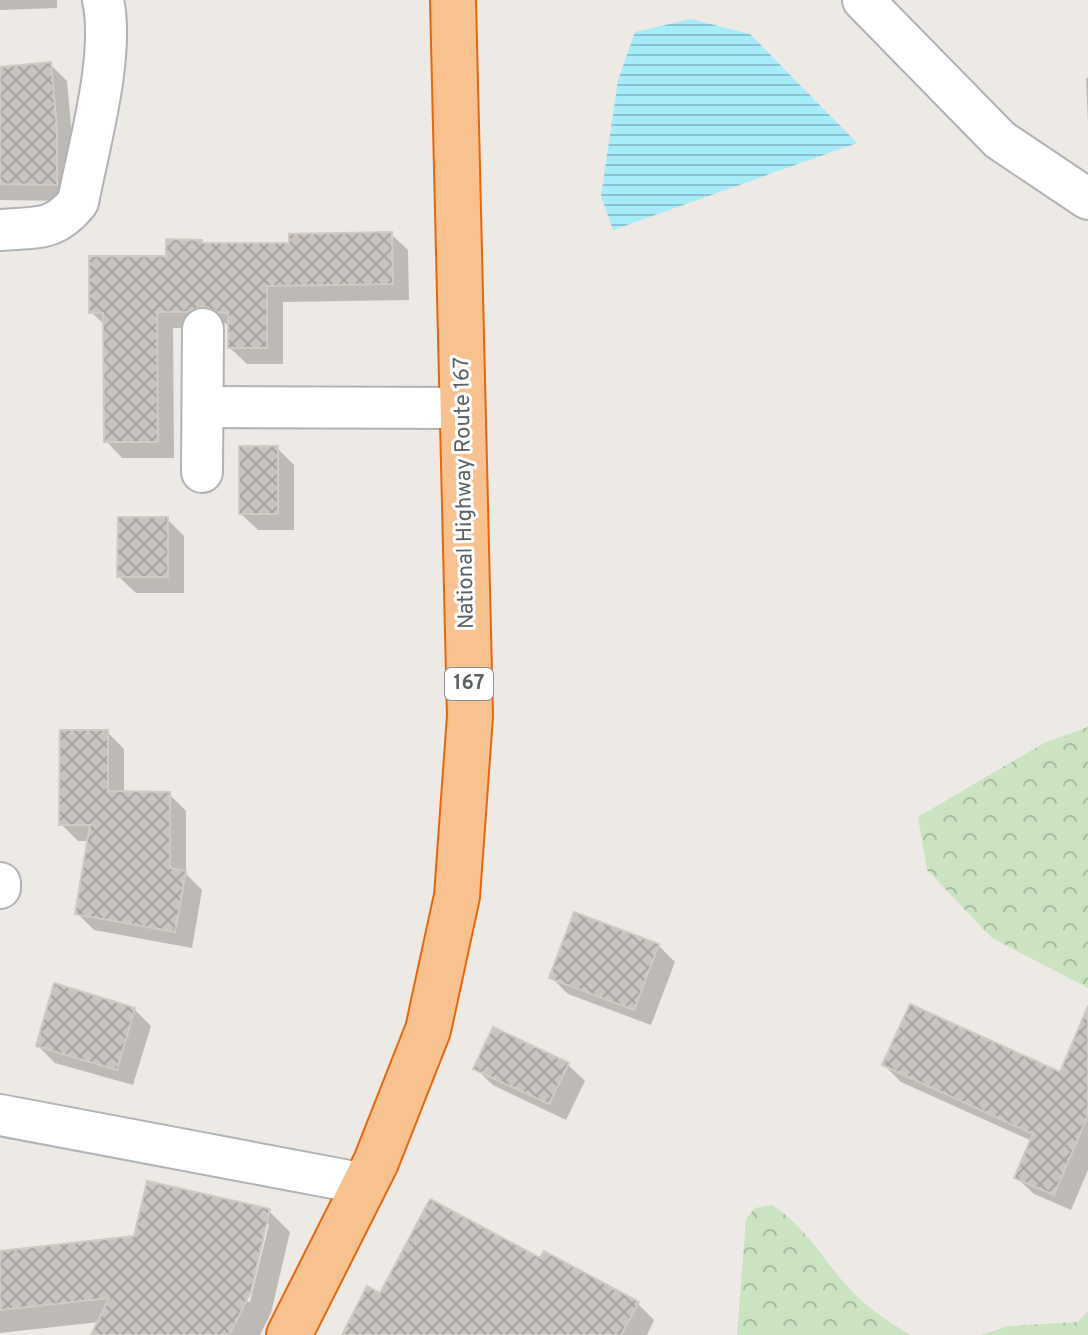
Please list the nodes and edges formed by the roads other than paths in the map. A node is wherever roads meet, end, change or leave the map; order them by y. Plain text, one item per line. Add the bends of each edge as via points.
1 (103, 0) edge
2 (453, 0) edge
3 (863, 0) edge
4 (1088, 199) edge
5 (0, 230) edge
6 (203, 329) dead end
7 (203, 407) junction
8 (462, 408) junction
9 (202, 472) dead end
10 (0, 1115) edge
11 (365, 1184) junction
12 (289, 1335) edge

1 - 5 street via 106,54 78,202 66,218 49,225
2 - 8 highway, National Highway Route 167 / 167
3 - 4 street via 1000,140
6 - 7 street
7 - 8 street
7 - 9 street
8 - 11 highway, National Highway Route 167 / 167 via 470,716 457,896 428,1030
10 - 11 street
11 - 12 highway, National Highway Route 167 / 167

